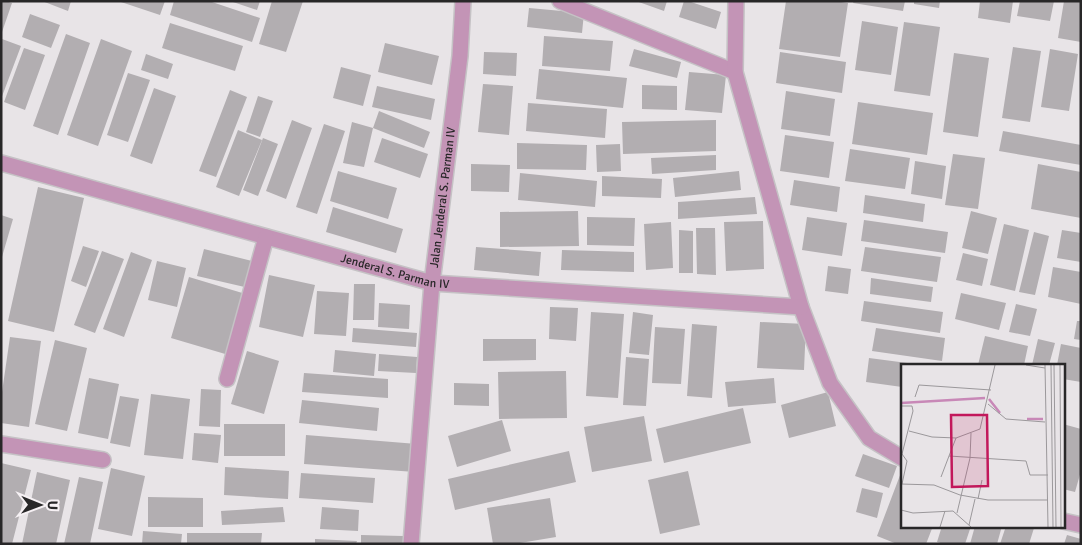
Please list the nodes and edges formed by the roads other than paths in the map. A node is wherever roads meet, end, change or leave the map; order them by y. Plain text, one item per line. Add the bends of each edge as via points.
1 (463, 1) edge
2 (560, 1) edge
3 (736, 1) edge
4 (735, 72) junction
5 (1, 163) edge
6 (266, 237) junction
7 (432, 283) junction
8 (802, 307) junction
9 (227, 379) dead end
10 (1, 444) edge
11 (901, 457) edge
12 (102, 460) dead end
13 (1064, 521) edge
14 (1081, 525) edge
15 (411, 544) edge

1 - 7 street, Jalan Jenderal S. Parman IV via 460,56
2 - 4 street
3 - 4 street
4 - 8 street
5 - 6 street, Jenderal S. Parman IV
6 - 7 street, Jenderal S. Parman IV
6 - 9 street
7 - 8 street, Jenderal S. Parman IV
7 - 15 street, Jalan Jenderal S. Parman IV
8 - 11 street via 830,382 869,438
10 - 12 street
13 - 14 street

